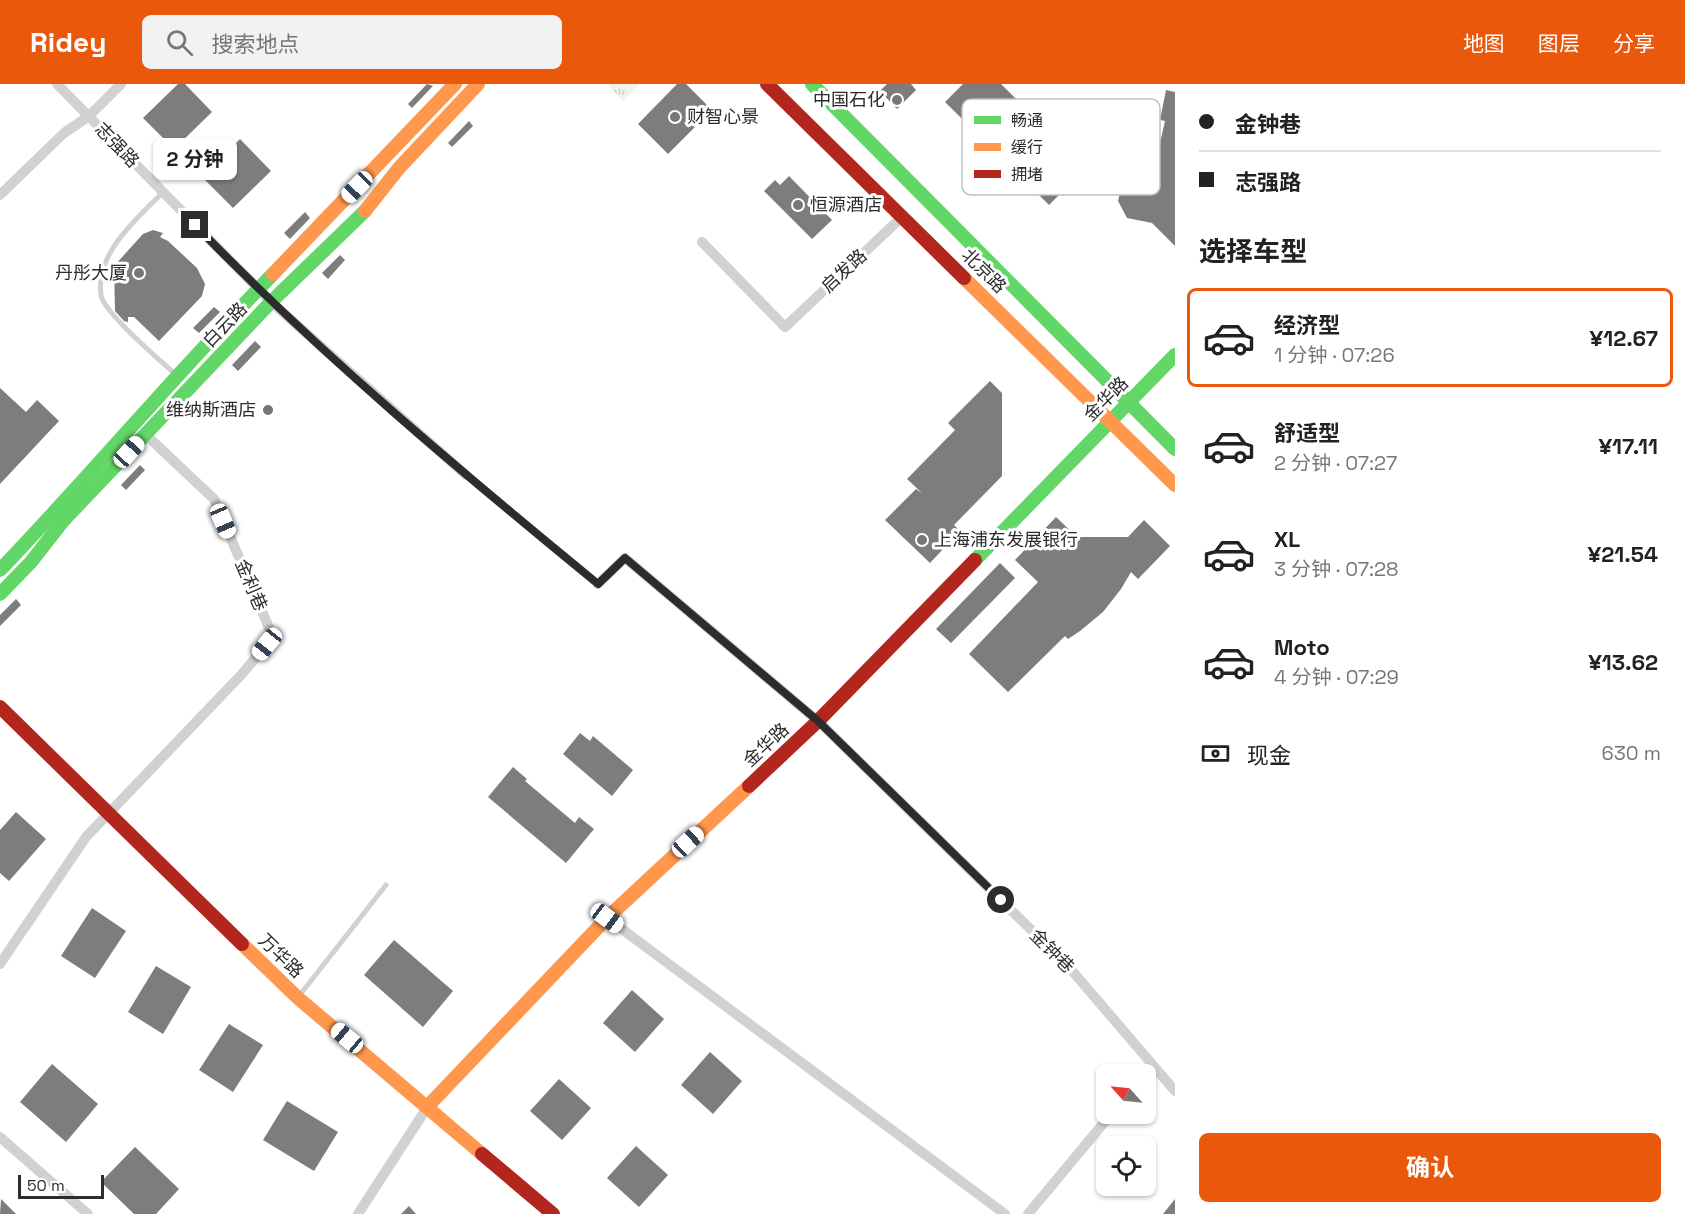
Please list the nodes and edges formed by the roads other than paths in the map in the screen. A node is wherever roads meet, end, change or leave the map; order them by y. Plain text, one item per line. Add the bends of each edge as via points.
1 (57, 84) edge
2 (121, 84) edge
3 (455, 84) edge
4 (478, 84) edge
5 (767, 84) edge
6 (812, 84) edge
7 (88, 116) junction
8 (163, 192) junction
9 (0, 195) edge
10 (903, 216) junction
11 (702, 242) dead end
12 (258, 289) junction
13 (271, 302) junction
14 (1175, 355) edge
15 (177, 376) junction
16 (1127, 402) junction
17 (1110, 420) junction
18 (145, 434) junction
19 (1175, 449) edge
20 (466, 475) joint
21 (1175, 485) edge
22 (0, 570) edge
23 (598, 584) joint
24 (0, 594) edge
25 (0, 707) edge
26 (818, 721) junction
27 (108, 814) junction
28 (386, 885) dead end
29 (607, 918) junction
30 (0, 964) edge
31 (298, 998) junction
32 (1152, 1064) edge
33 (1156, 1069) edge
34 (1175, 1091) edge
35 (428, 1106) junction
36 (1103, 1124) edge
37 (0, 1137) edge
38 (88, 1214) edge
39 (358, 1214) edge
40 (553, 1214) edge
41 (1005, 1214) edge
42 (1028, 1214) edge

1 - 7 street, 志强路
2 - 7 street
3 - 12 main road, 白云路
4 - 13 main road, 白云路 via 399,168 360,218
5 - 10 main road, 北京路
6 - 16 main road, 北京路
7 - 8 street, 志强路
7 - 9 street via 64,133
8 - 12 street, 志强路
8 - 15 lane via 114,247 104,267 101,296 112,314
10 - 11 street, 启发路 via 785,327
10 - 17 main road, 北京路
12 - 13 street, 志强路
12 - 15 main road, 白云路
13 - 18 main road, 白云路
13 - 20 street, 志强路
14 - 16 main road, 金华路
15 - 22 main road, 白云路
16 - 17 main road, 金华路
16 - 19 main road, 北京路
17 - 21 main road, 北京路
17 - 26 main road, 金华路
18 - 24 main road, 白云路
18 - 27 street, 金利巷 via 214,499 270,630 267,644 242,674
20 - 23 lane
23 - 26 street, 金钟巷 via 625,558
25 - 27 main road, 万华路
26 - 29 main road, 金华路
26 - 32 street, 金钟巷 via 1068,966
27 - 30 street, 金利巷 via 86,837
27 - 31 main road, 万华路
28 - 31 lane
29 - 35 main road, 金华路
29 - 41 street
31 - 35 main road, 万华路
33 - 34 street, 金钟巷
35 - 39 street
35 - 40 main road, 万华路
36 - 42 street
37 - 38 street

